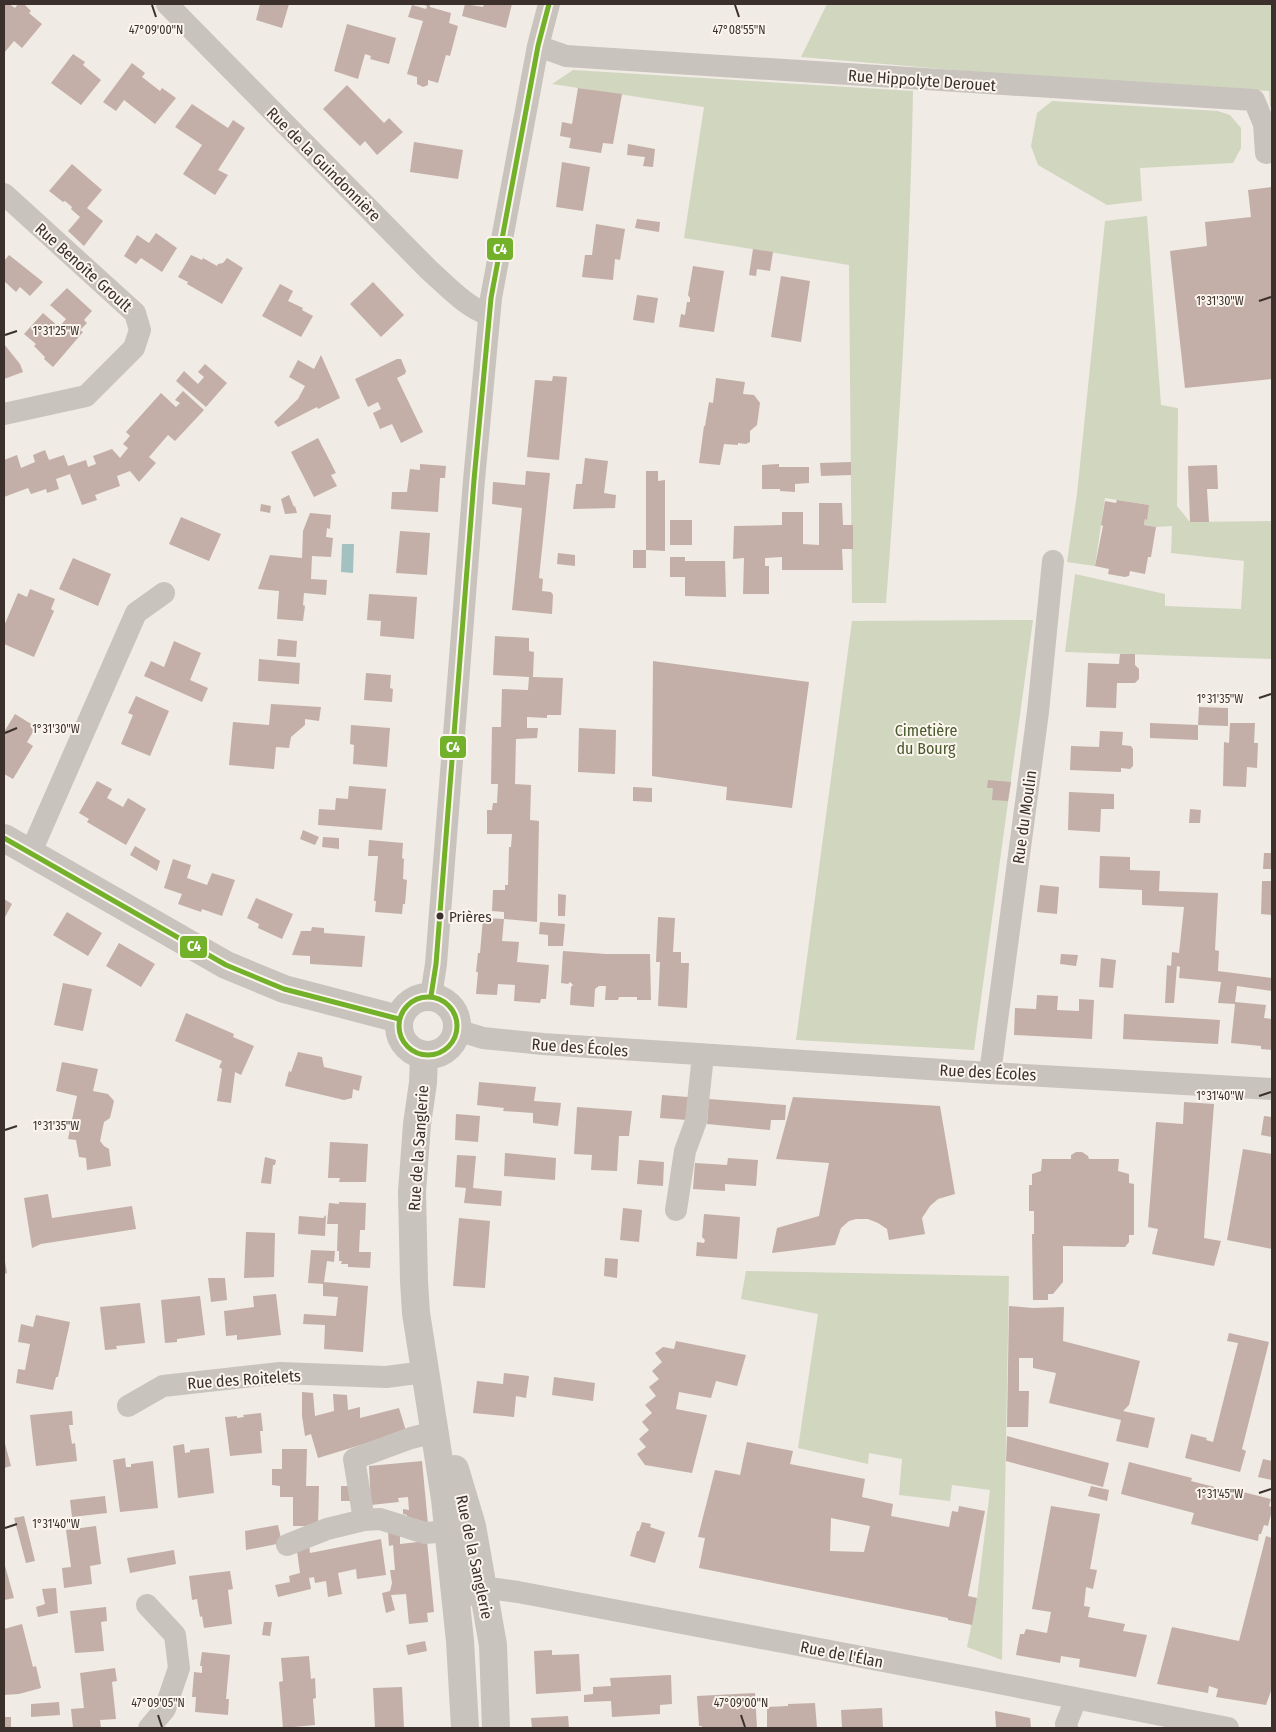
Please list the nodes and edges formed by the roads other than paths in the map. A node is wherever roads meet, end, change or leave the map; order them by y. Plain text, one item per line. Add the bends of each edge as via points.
1 (167, 4) edge
2 (549, 4) edge
3 (538, 46) junction
4 (1266, 153) dead end
5 (4, 194) edge
6 (489, 315) junction
7 (4, 414) edge
8 (1053, 561) dead end
9 (164, 592) dead end
10 (4, 838) edge
11 (30, 854) junction
12 (431, 996) junction
13 (399, 1019) junction
14 (457, 1030) junction
15 (703, 1055) junction
16 (424, 1056) junction
17 (990, 1073) junction
18 (1272, 1089) edge
19 (676, 1210) dead end
20 (427, 1381) junction
21 (128, 1406) dead end
22 (435, 1432) junction
23 (364, 1520) junction
24 (449, 1532) junction
25 (287, 1545) dead end
26 (484, 1592) junction
27 (456, 1598) junction
28 (147, 1605) dead end
29 (1076, 1699) junction
30 (149, 1728) edge
31 (465, 1728) edge
32 (496, 1728) edge
33 (1067, 1728) edge
34 (1228, 1728) edge

1 - 6 street, Rue de la Guindonnière via 429,270 466,303
2 - 3 street
3 - 4 street, Rue Hippolyte Derouet via 566,56 1254,100 1264,124
3 - 6 street
5 - 7 street, Rue Benoîte Groult via 135,313 140,330 134,348 86,396
6 - 12 street
8 - 17 street, Rue du Moulin via 1038,712
9 - 11 street via 136,613
10 - 11 street
11 - 13 street via 226,964 284,989
12 - 13 street via 411,1002
12 - 14 street via 448,1004 454,1012
13 - 16 street via 399,1032 404,1043
14 - 15 street, Rue des Écoles via 513,1042
14 - 16 street via 455,1039 442,1052
15 - 17 street, Rue des Écoles
15 - 19 street via 696,1121 685,1151
16 - 20 street, Rue de la Sanglerie via 412,1192 414,1281
17 - 18 street, Rue des Écoles
20 - 21 street, Rue des Roitelets via 280,1373 163,1386
20 - 22 street, Rue de la Sanglerie
20 - 26 street, Rue de la Sanglerie via 444,1427 472,1526
22 - 23 street via 354,1460
22 - 24 street, Rue de la Sanglerie
23 - 24 street, Rue de la Sanglerie via 380,1520 425,1533
23 - 25 street, Rue de la Sanglerie via 327,1529
24 - 27 street, Rue de la Sanglerie
26 - 27 street, Rue de l'Élan
26 - 29 street, Rue de l'Élan via 496,1589 518,1592
26 - 32 street, Rue de la Sanglerie via 494,1645
27 - 31 street, Rue de la Sanglerie
28 - 30 street via 175,1635 179,1668 165,1709
29 - 33 street
29 - 34 street, Rue de l'Élan

